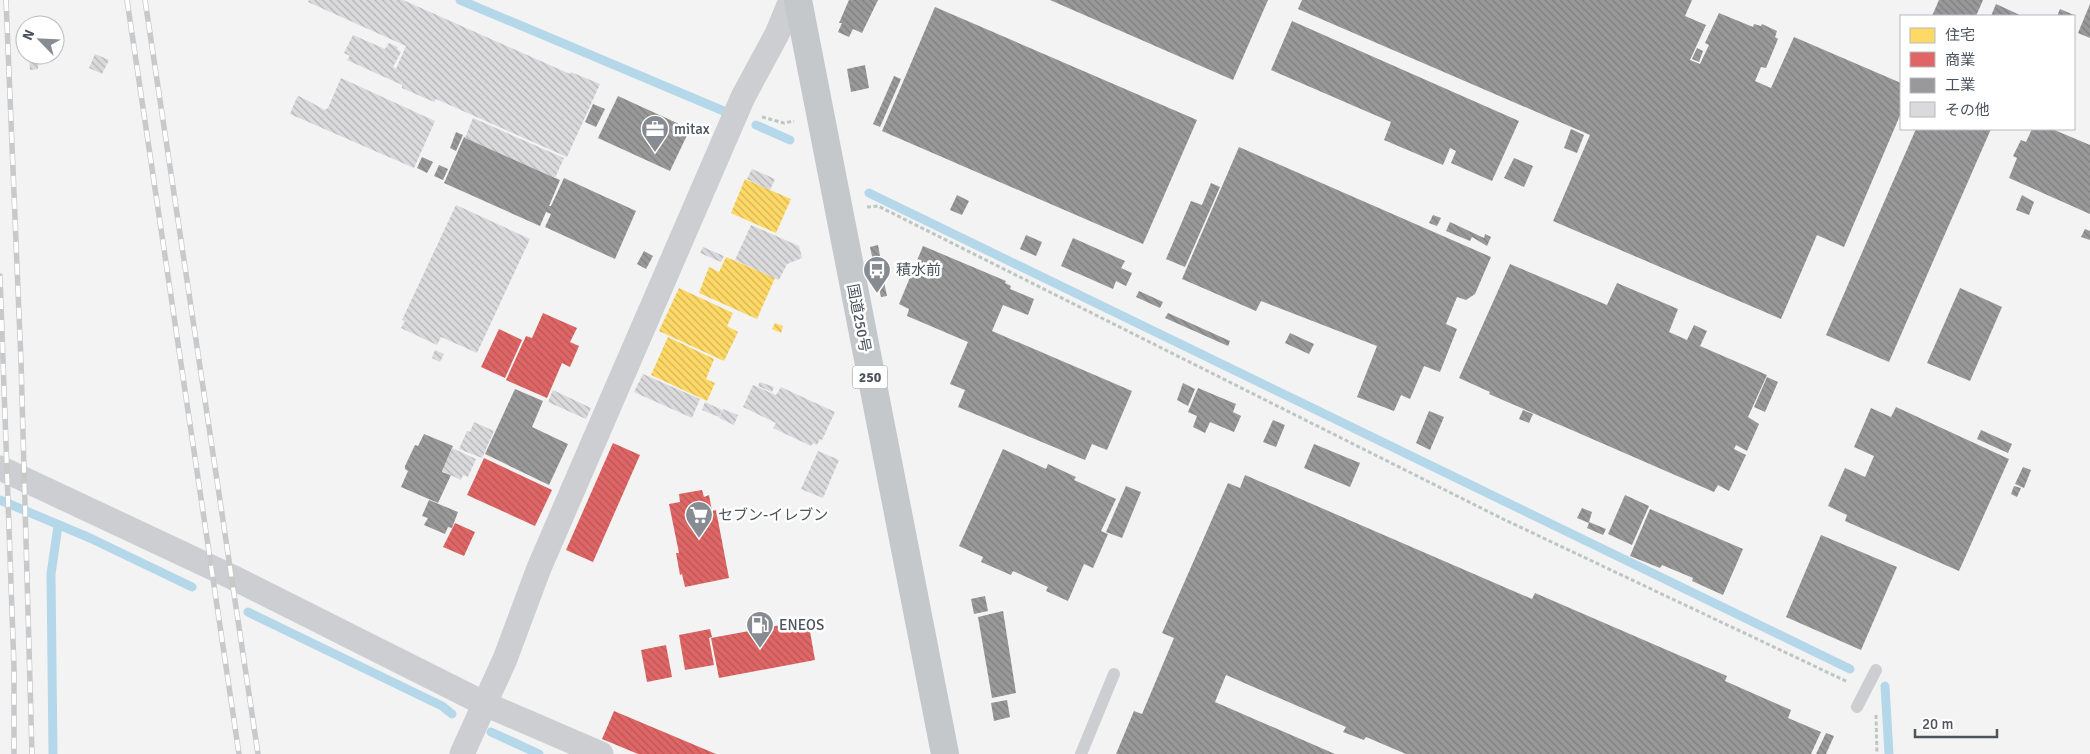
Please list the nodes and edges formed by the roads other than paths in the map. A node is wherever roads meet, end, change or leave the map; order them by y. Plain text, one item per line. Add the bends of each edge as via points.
1 (791, 0) edge
2 (798, 0) edge
3 (0, 468) edge
4 (1876, 670) dead end
5 (1114, 674) dead end
6 (485, 704) junction
7 (1857, 707) dead end
8 (462, 754) edge
9 (601, 754) edge
10 (945, 754) edge
11 (1081, 754) edge

1 - 6 street via 739,106 539,568
2 - 10 highway, 国道250号 / 250
3 - 6 street via 232,577
4 - 7 lane
5 - 11 lane
6 - 8 street
6 - 9 street

